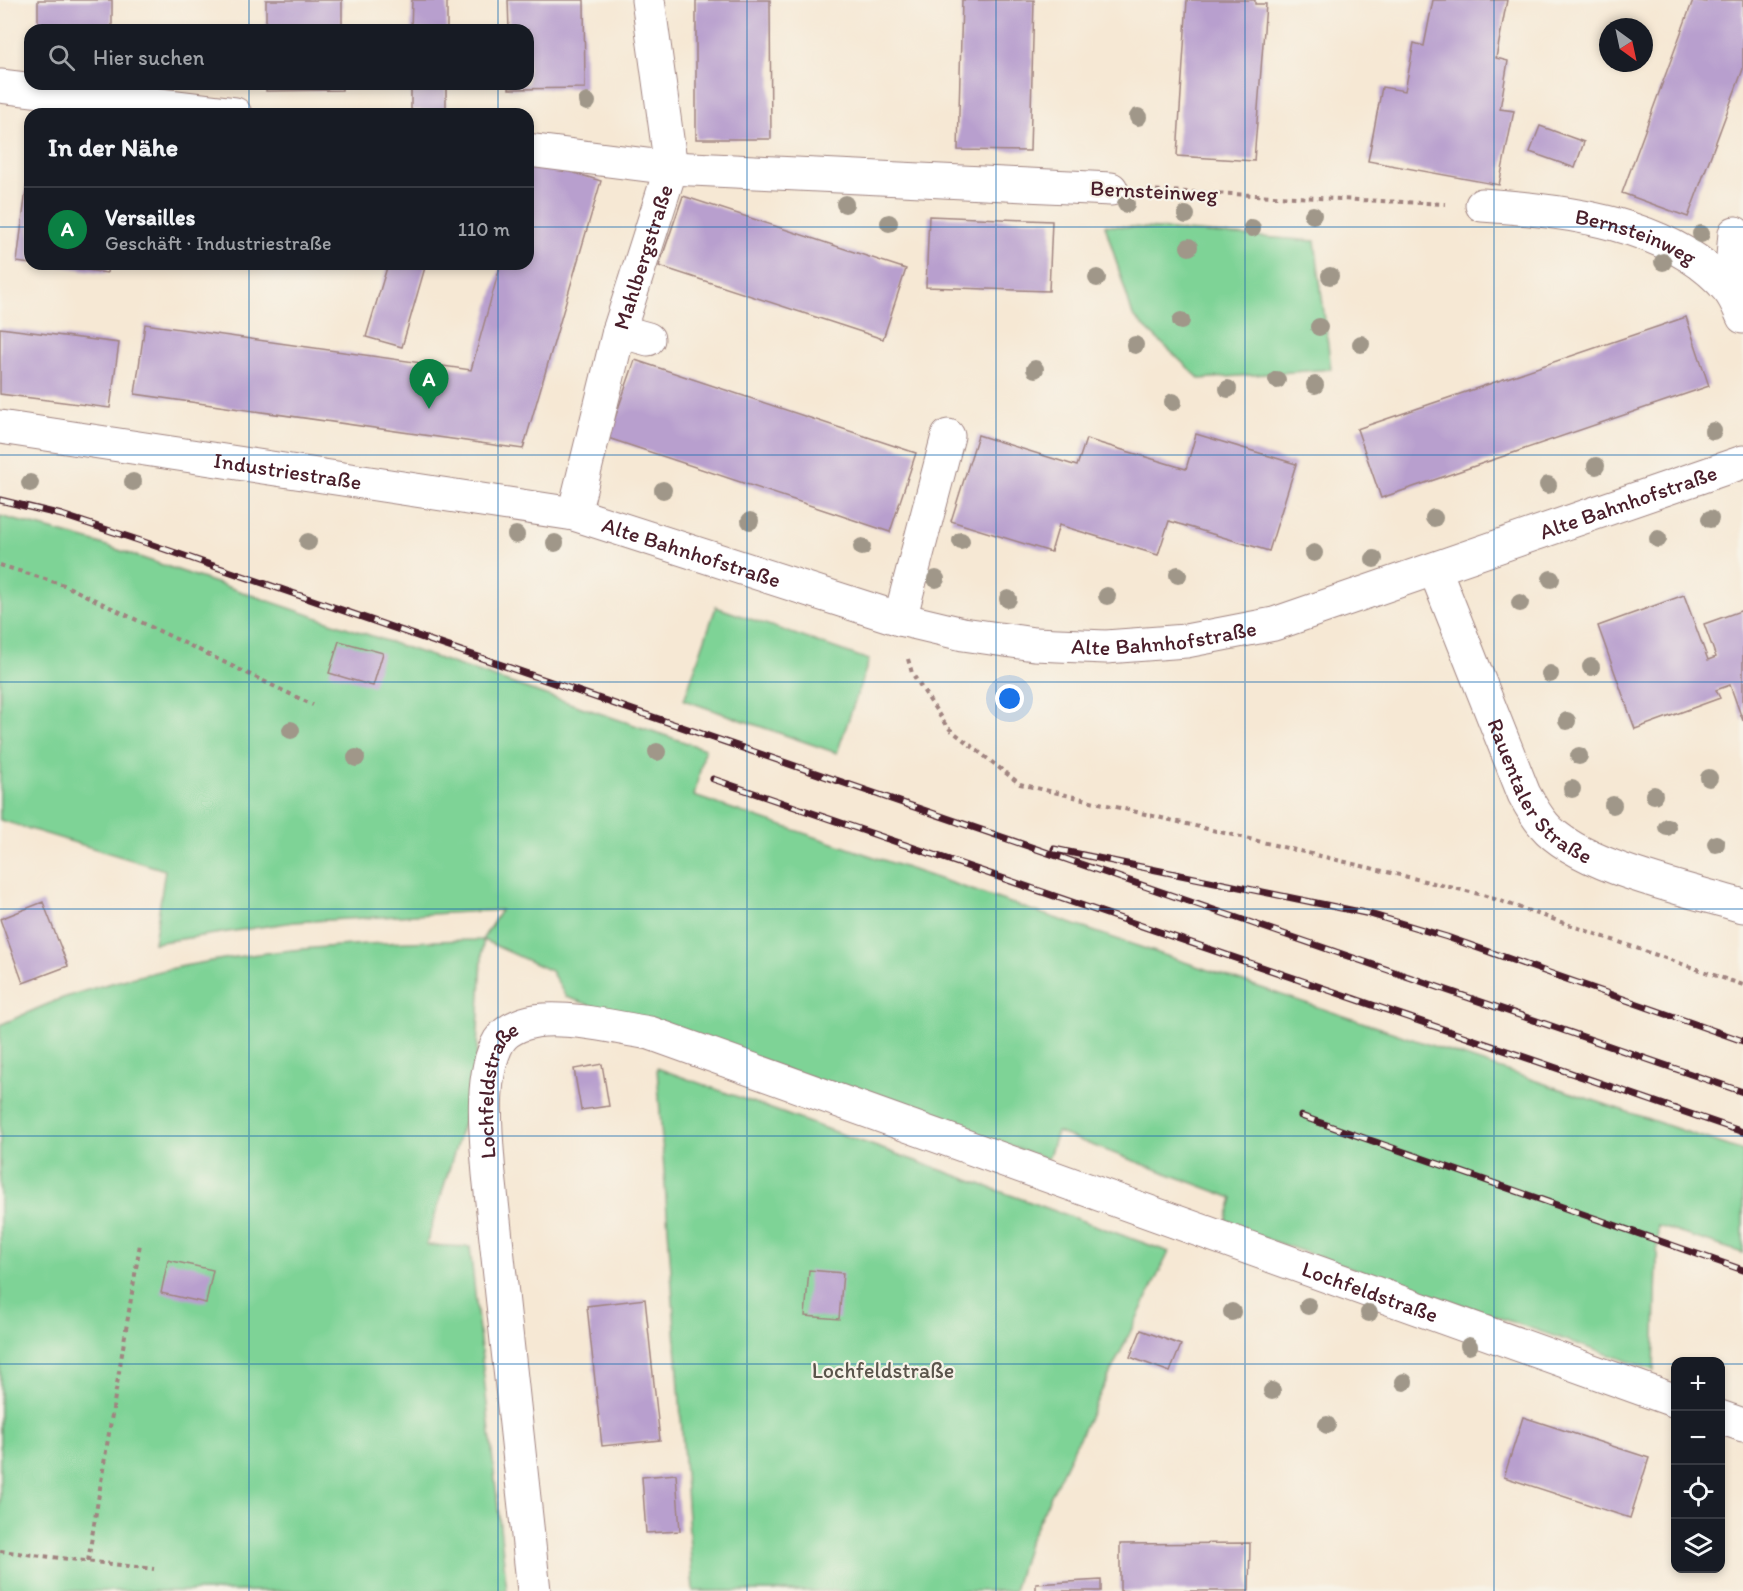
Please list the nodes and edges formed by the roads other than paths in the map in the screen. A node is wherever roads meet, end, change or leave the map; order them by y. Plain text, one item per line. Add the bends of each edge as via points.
1 (648, 0) edge
2 (0, 86) edge
3 (24, 89) edge
4 (34, 90) edge
5 (185, 108) edge
6 (534, 151) edge
7 (671, 168) junction
8 (1111, 189) road end
9 (1482, 206) road end
10 (1735, 233) dead end
11 (1736, 304) edge
12 (0, 427) edge
13 (948, 436) dead end
14 (1743, 462) edge
15 (574, 514) junction
16 (1435, 570) junction
17 (900, 619) junction
18 (1743, 906) edge
19 (1671, 1399) edge
20 (1725, 1419) edge
21 (1743, 1425) edge
22 (534, 1591) edge

1 - 7 street, Mahlbergstraße
2 - 3 street
4 - 5 street
6 - 7 street, Bernsteinweg
7 - 8 street, Bernsteinweg
7 - 15 street, Mahlbergstraße via 634,335
9 - 11 street, Bernsteinweg via 1544,209 1610,223 1658,240 1707,267
10 - 11 street
12 - 15 street, Industriestraße
13 - 17 street
14 - 16 street, Alte Bahnhofstraße
15 - 17 street, Alte Bahnhofstraße
16 - 17 street, Alte Bahnhofstraße via 1274,624 1186,641 1106,647 1034,644 963,634
16 - 18 street, Rauentaler Straße via 1524,794 1545,827 1580,853
19 - 22 street, Lochfeldstraße via 650,1033 544,1020 517,1026 500,1039 492,1058 485,1119
20 - 21 street

